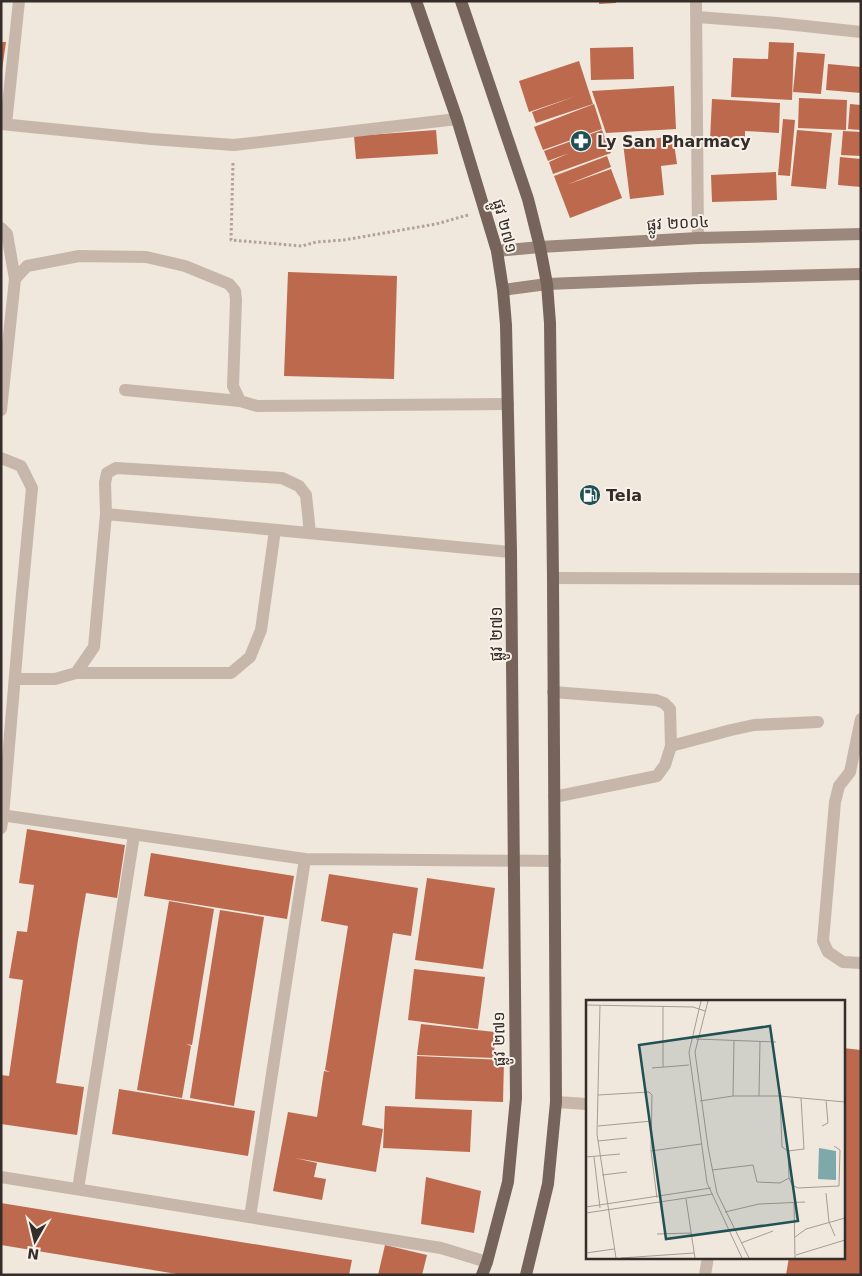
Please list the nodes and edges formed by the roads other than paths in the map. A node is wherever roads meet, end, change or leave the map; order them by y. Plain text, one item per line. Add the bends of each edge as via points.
1 (19, 1) edge
2 (416, 1) edge
3 (460, 1) edge
4 (696, 1) edge
5 (696, 17) junction
6 (861, 32) edge
7 (457, 119) junction
8 (4, 124) edge
9 (1, 228) edge
10 (861, 234) edge
11 (698, 238) junction
12 (540, 246) junction
13 (497, 251) junction
14 (861, 274) edge
15 (15, 279) junction
16 (547, 284) junction
17 (503, 290) junction
18 (125, 390) dead end
19 (240, 401) junction
20 (508, 404) junction
21 (1, 410) edge
22 (1, 458) edge
23 (106, 514) junction
24 (275, 530) junction
25 (310, 533) junction
26 (511, 552) junction
27 (553, 578) junction
28 (861, 579) edge
29 (76, 673) junction
30 (15, 679) junction
31 (553, 692) junction
32 (861, 719) edge
33 (818, 722) dead end
34 (671, 746) junction
35 (855, 772) edge
36 (554, 797) junction
37 (2, 820) edge
38 (134, 834) junction
39 (304, 859) junction
40 (514, 861) junction
41 (554, 861) junction
42 (861, 963) edge
43 (556, 1102) junction
44 (586, 1104) edge
45 (1, 1177) edge
46 (78, 1189) junction
47 (250, 1217) junction
48 (708, 1258) edge
49 (487, 1262) junction
50 (482, 1275) edge
51 (526, 1275) edge
52 (705, 1275) edge

1 - 8 street
2 - 7 main road, ផ្លូវ ២៧១
3 - 12 main road, ផ្លូវ ២៧១ via 528,199
4 - 5 street
5 - 6 street
5 - 11 street
7 - 8 street via 234,144
7 - 13 main road, ផ្លូវ ២៧១
9 - 15 street via 7,234
10 - 11 main road, ផ្លូវ ២០០៤
11 - 12 main road, ផ្លូវ ២០០៤
12 - 13 main road, ផ្លូវ ២០០៤
12 - 16 main road, ផ្លូវ ២៧១
13 - 17 main road, ផ្លូវ ២៧១
14 - 16 main road
15 - 19 street via 27,266 79,256 146,257 185,266 228,284 235,291 236,300 233,386
15 - 21 street
16 - 17 main road
16 - 27 main road, ផ្លូវ ២៧១
17 - 20 main road, ផ្លូវ ២៧១
18 - 19 street
19 - 20 street via 257,406
20 - 26 main road, ផ្លូវ ២៧១
22 - 30 street via 21,466 32,488
23 - 24 street
23 - 25 street via 104,483 107,473 116,468 282,478 300,486 306,495
23 - 29 street via 94,647
24 - 25 street
24 - 29 street via 261,630 250,657 230,673
25 - 26 street
26 - 40 main road, ផ្លូវ ២៧១
27 - 28 street
27 - 31 main road, ផ្លូវ ២៧១
29 - 30 street via 55,679
30 - 37 street
31 - 34 street via 664,702 670,709
31 - 36 main road, ផ្លូវ ២៧១
32 - 35 street
33 - 34 street via 754,725
34 - 36 street via 665,765 657,776
35 - 42 street via 839,786 835,802 822,941 828,952 843,962
36 - 41 main road, ផ្លូវ ២៧១
37 - 38 street
38 - 39 street
38 - 46 street
39 - 40 street
39 - 47 street
40 - 41 street
40 - 49 main road, ផ្លូវ ២៧១ via 516,1098 508,1182
41 - 43 main road, ផ្លូវ ២៧១
43 - 44 street
43 - 51 main road, ផ្លូវ ២៧១ via 548,1184
45 - 46 street
46 - 47 street
47 - 49 street via 441,1248
48 - 52 street
49 - 50 main road, ផ្លូវ ២៧១

